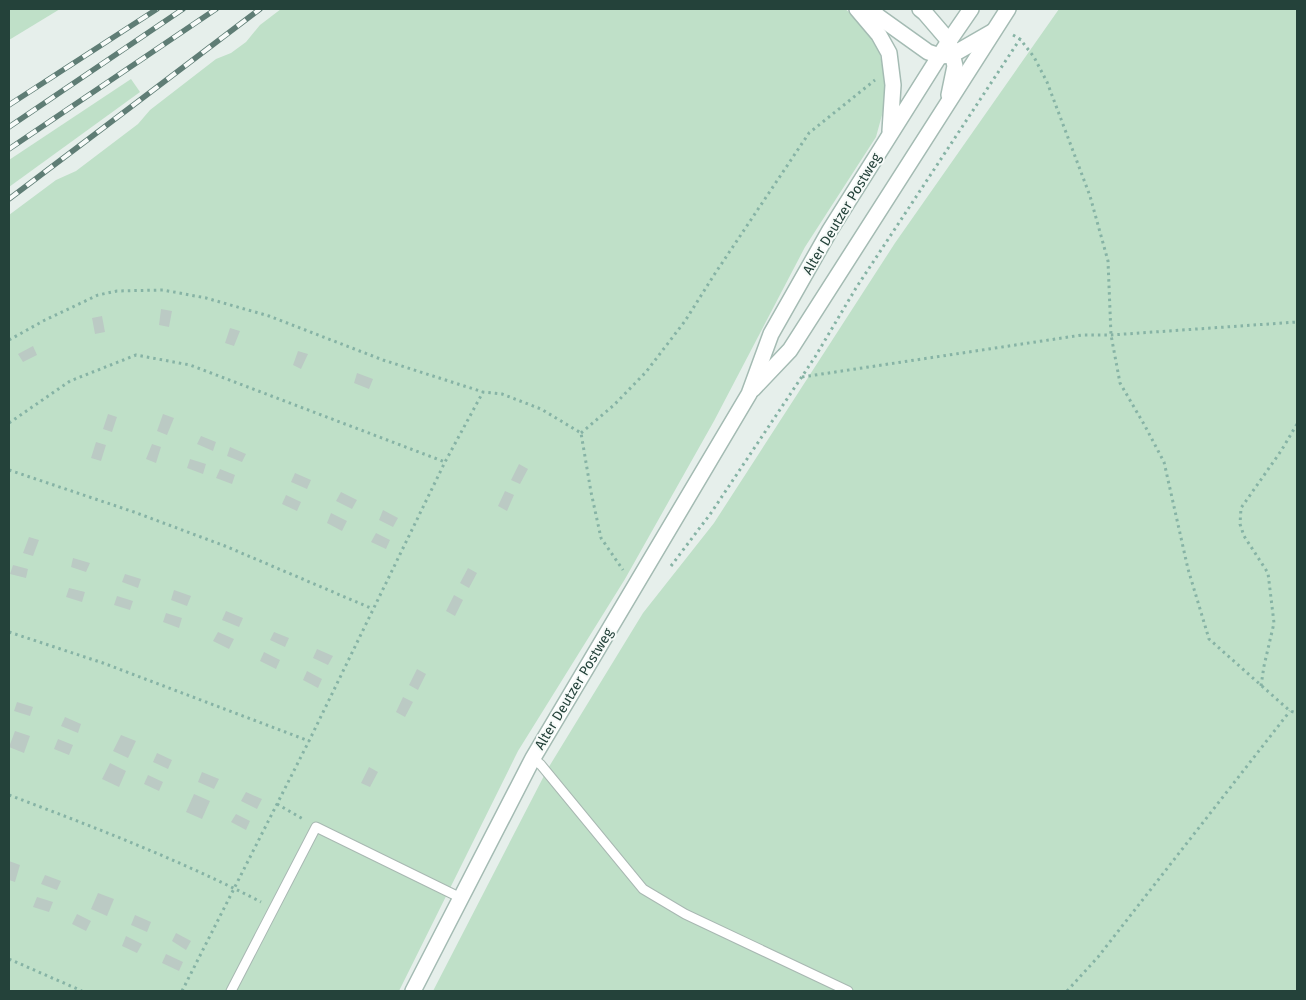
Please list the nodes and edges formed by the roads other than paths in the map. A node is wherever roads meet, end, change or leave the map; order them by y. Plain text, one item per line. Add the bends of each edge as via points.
1 (858, 9) edge
2 (870, 9) edge
3 (920, 9) edge
4 (971, 9) edge
5 (1008, 9) edge
6 (995, 30) junction
7 (947, 50) junction
8 (948, 103) junction
9 (890, 135) junction
10 (749, 394) junction
11 (533, 758) junction
12 (461, 898) junction
13 (231, 991) edge
14 (413, 991) edge
15 (848, 991) edge

1 - 9 street via 889,53 893,85
2 - 7 street via 928,52
3 - 7 street
4 - 7 street, Alter Deutzer Postweg
5 - 6 street, Alter Deutzer Postweg
6 - 7 street
6 - 8 street, Alter Deutzer Postweg
7 - 8 street via 955,66
7 - 9 street, Alter Deutzer Postweg
8 - 10 street, Alter Deutzer Postweg via 790,350
9 - 10 street, Alter Deutzer Postweg via 830,230 771,334
10 - 11 street, Alter Deutzer Postweg
11 - 12 street, Alter Deutzer Postweg
11 - 15 lane via 643,889 685,914
12 - 13 lane via 316,827
12 - 14 street, Alter Deutzer Postweg

